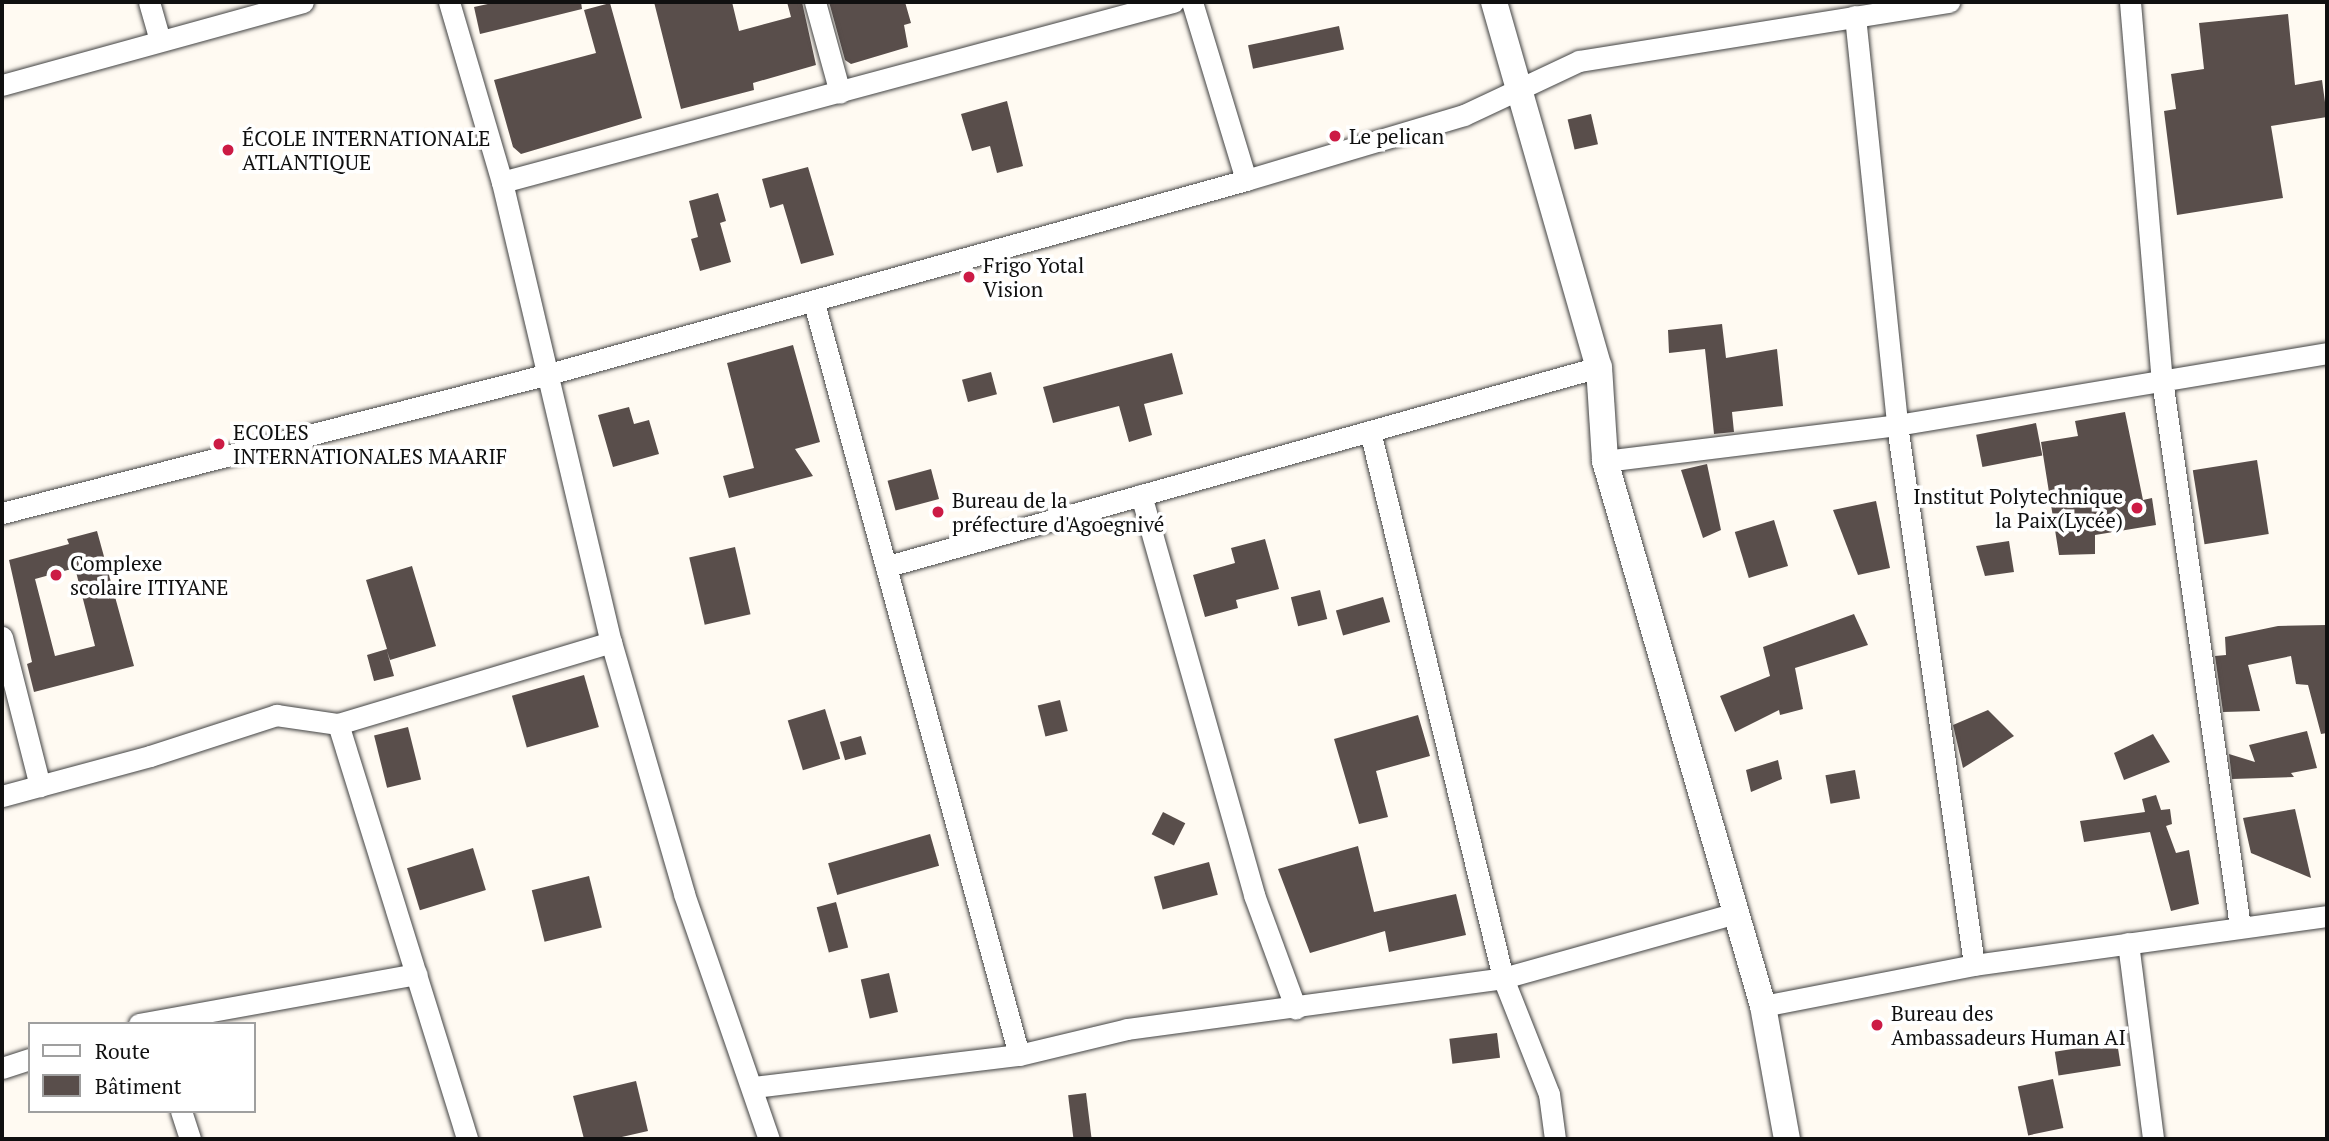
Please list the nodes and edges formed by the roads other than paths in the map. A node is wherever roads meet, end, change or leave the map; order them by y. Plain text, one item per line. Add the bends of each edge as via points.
1 (149, 2) edge
2 (303, 2) edge
3 (449, 2) edge
4 (815, 2) edge
5 (1173, 2) edge
6 (1192, 2) edge
7 (1494, 2) edge
8 (1946, 2) edge
9 (2130, 2) edge
10 (1854, 16) junction
11 (159, 38) junction
12 (2, 85) edge
13 (1517, 89) junction
14 (840, 93) junction
15 (1245, 180) junction
16 (502, 182) junction
17 (814, 303) junction
18 (2327, 354) edge
19 (1599, 367) junction
20 (549, 374) junction
21 (2162, 380) junction
22 (1897, 425) junction
23 (1370, 431) junction
24 (1605, 461) junction
25 (1141, 495) junction
26 (2, 513) edge
27 (888, 566) junction
28 (2, 637) edge
29 (611, 642) junction
30 (338, 724) junction
31 (40, 786) junction
32 (2, 796) edge
33 (1736, 913) junction
34 (2327, 916) edge
35 (2240, 927) junction
36 (2128, 943) junction
37 (1974, 965) junction
38 (417, 974) junction
39 (1503, 978) junction
40 (1763, 1006) junction
41 (1296, 1009) junction
42 (153, 1022) edge
43 (1019, 1055) junction
44 (28, 1060) edge
45 (2, 1068) edge
46 (754, 1087) junction
47 (182, 1113) edge
48 (190, 1139) edge
49 (467, 1139) edge
50 (769, 1139) edge
51 (1555, 1139) edge
52 (1787, 1139) edge
53 (2153, 1139) edge

1 - 11 street
2 - 11 street
3 - 16 street
4 - 14 street
5 - 14 street
6 - 15 street
7 - 13 street
8 - 10 street
9 - 21 street
10 - 13 street via 1579,61
10 - 22 street
11 - 12 street
13 - 15 street via 1464,114
13 - 19 street
14 - 16 street
15 - 17 street
16 - 20 street
17 - 20 street
17 - 27 street
18 - 21 street
19 - 23 street
19 - 24 street
20 - 26 street
20 - 29 street
21 - 22 street
21 - 35 street
22 - 24 street
22 - 37 street
23 - 25 street
23 - 39 street
24 - 33 street
25 - 27 street
25 - 41 street via 1254,895
27 - 43 street
28 - 31 street
29 - 30 street
29 - 46 street via 684,894
30 - 31 street via 276,715
30 - 38 street
31 - 32 street
33 - 39 street
33 - 40 street
34 - 35 street
35 - 36 street
36 - 37 street
36 - 53 street
37 - 40 street
38 - 42 street
38 - 49 street
39 - 41 street
39 - 51 street via 1549,1094
40 - 52 street
41 - 43 street via 1127,1029
43 - 46 street
44 - 45 street
46 - 50 street
47 - 48 street

